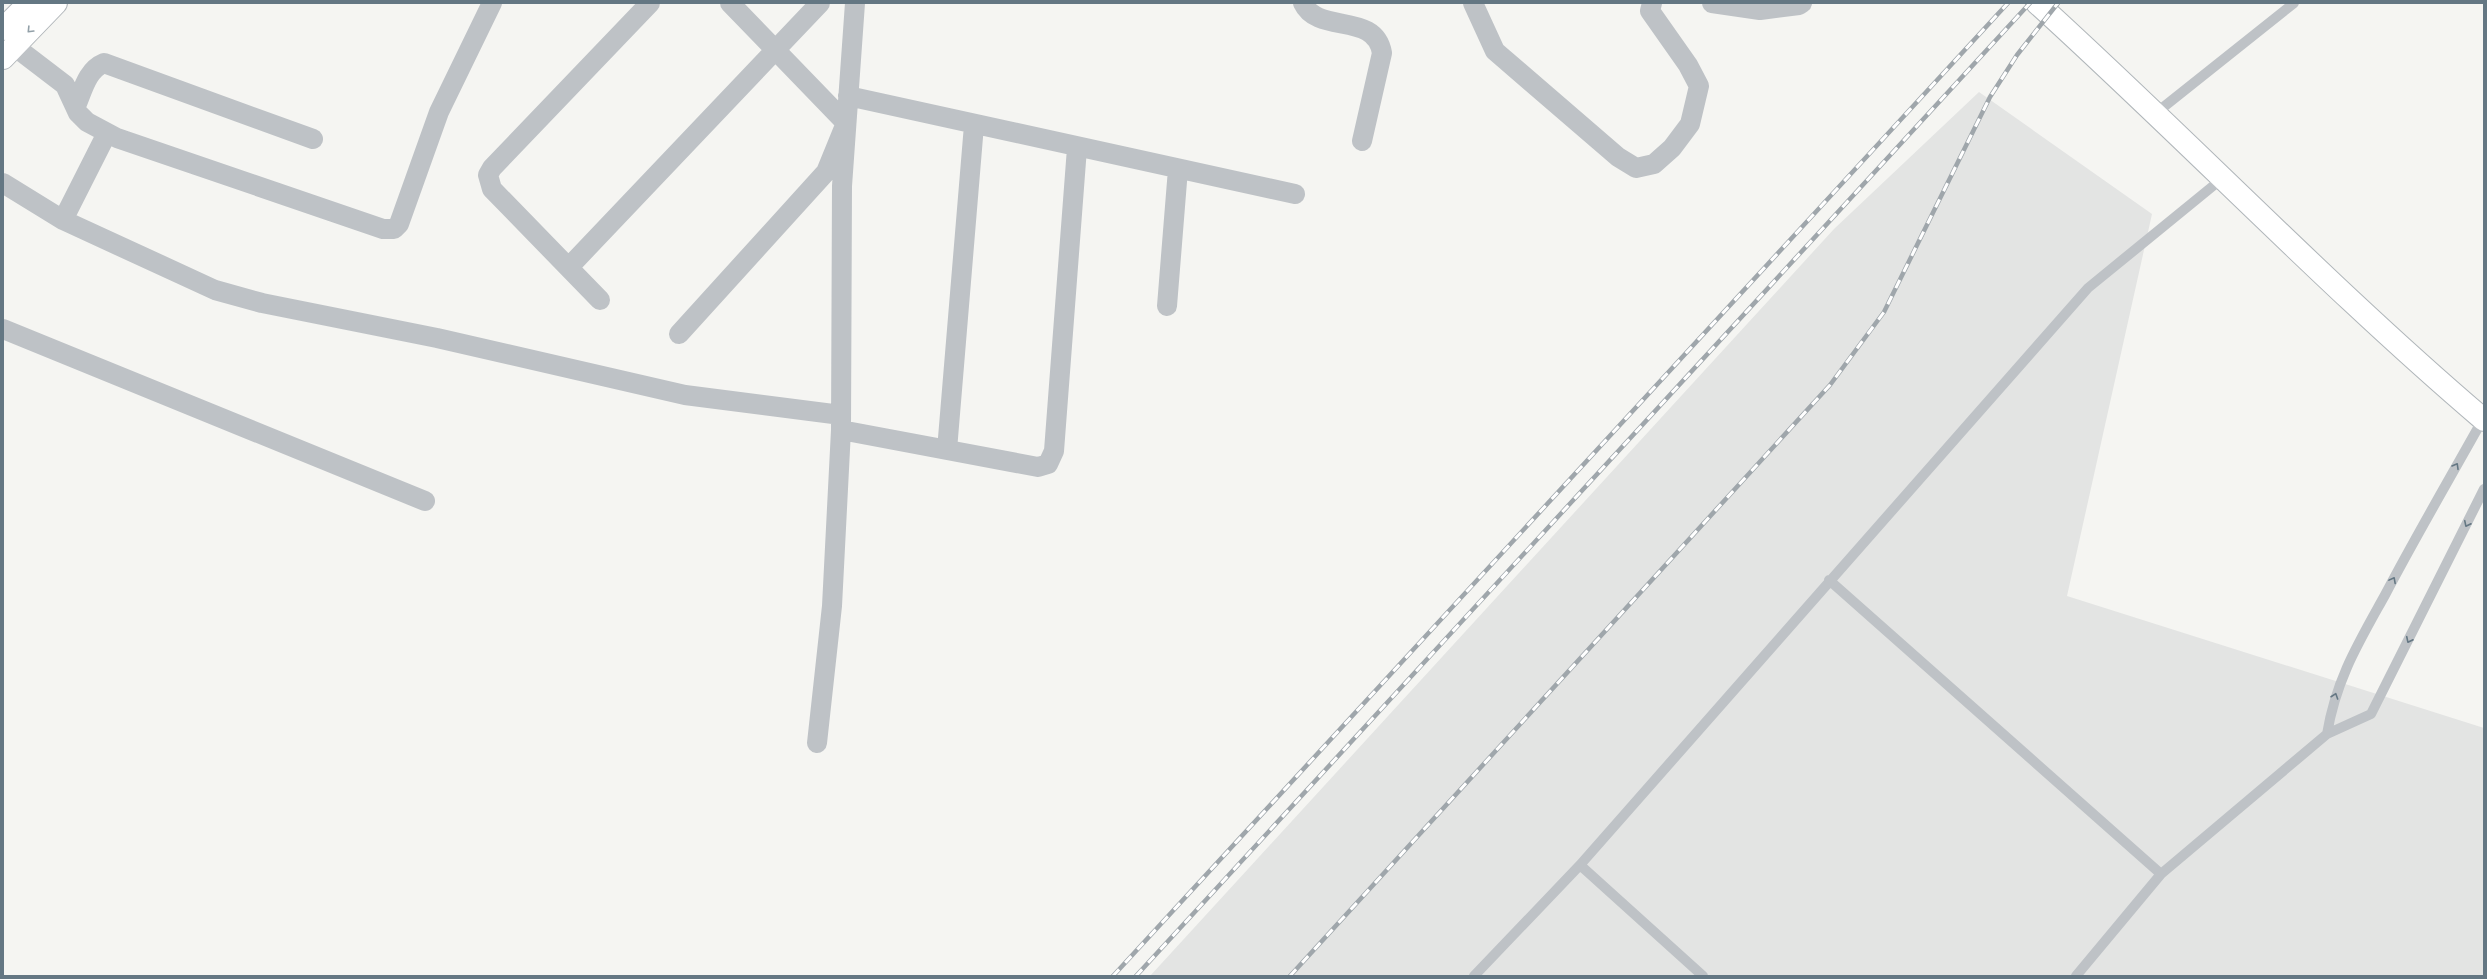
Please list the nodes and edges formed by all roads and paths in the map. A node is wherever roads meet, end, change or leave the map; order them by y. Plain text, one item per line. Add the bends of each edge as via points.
1 (29, 3) edge
2 (56, 3) edge
3 (492, 3) edge
4 (650, 3) edge
5 (730, 3) edge
6 (820, 3) edge
7 (855, 3) edge
8 (1303, 3) edge
9 (1473, 3) edge
10 (1652, 3) edge
11 (1712, 3) edge
12 (1802, 3) edge
13 (2037, 3) edge
14 (2294, 3) edge
15 (7, 44) edge
16 (775, 50) junction
17 (848, 96) junction
18 (76, 106) junction
19 (2156, 113) junction
20 (846, 123) junction
21 (974, 126) junction
22 (108, 133) junction
23 (313, 139) dead end
24 (1362, 140) dead end
25 (1077, 148) junction
26 (1178, 170) junction
27 (2224, 177) junction
28 (3, 183) edge
29 (1295, 194) dead end
30 (63, 220) junction
31 (569, 267) junction
32 (600, 300) dead end
33 (1167, 306) dead end
34 (3, 329) edge
35 (679, 334) dead end
36 (2483, 420) edge
37 (841, 423) junction
38 (947, 450) junction
39 (2484, 489) edge
40 (425, 501) dead end
41 (1829, 580) junction
42 (2327, 734) junction
43 (816, 743) dead end
44 (1580, 865) junction
45 (2161, 874) junction
46 (1474, 976) edge
47 (1704, 976) edge
48 (2076, 976) edge

1 - 15 main road
2 -> 15 main road
3 - 22 street via 439,112 399,224 394,229 383,229
4 - 31 street via 488,175 492,189
5 - 16 street
6 - 16 street
7 - 17 street
8 - 24 street via 1314,16 1360,28 1374,35 1381,43 1382,53
9 - 10 street via 1495,51 1618,157 1636,168 1654,164 1672,148 1690,124 1699,86 1688,65 1650,11
11 - 12 street via 1760,10
13 - 19 main road
14 - 19 lane
15 - 18 street via 65,85
16 - 20 street
16 - 31 street
17 - 20 street
17 - 21 street
18 - 22 street via 78,113 87,122
18 - 23 street via 90,74 96,66 104,64
19 - 27 main road
20 - 35 street via 826,172
20 - 37 street via 842,186
21 - 25 street
21 - 38 street
22 - 30 street
25 - 26 street
25 - 38 street via 1054,451 1048,464 1038,467
26 - 29 street
26 - 33 street
27 - 36 main road via 2359,308
27 - 41 lane via 2088,288
28 - 30 street
30 - 37 street via 215,290 262,303 437,338 685,395
31 - 32 street
34 - 40 street
42 -> 36 lane via 2332,705 2342,674 2405,556
37 - 38 street
37 - 43 street via 832,606
39 -> 42 lane via 2371,714
41 - 44 lane
41 - 45 lane
42 - 45 lane
44 - 46 lane
44 - 47 lane
45 - 48 lane

